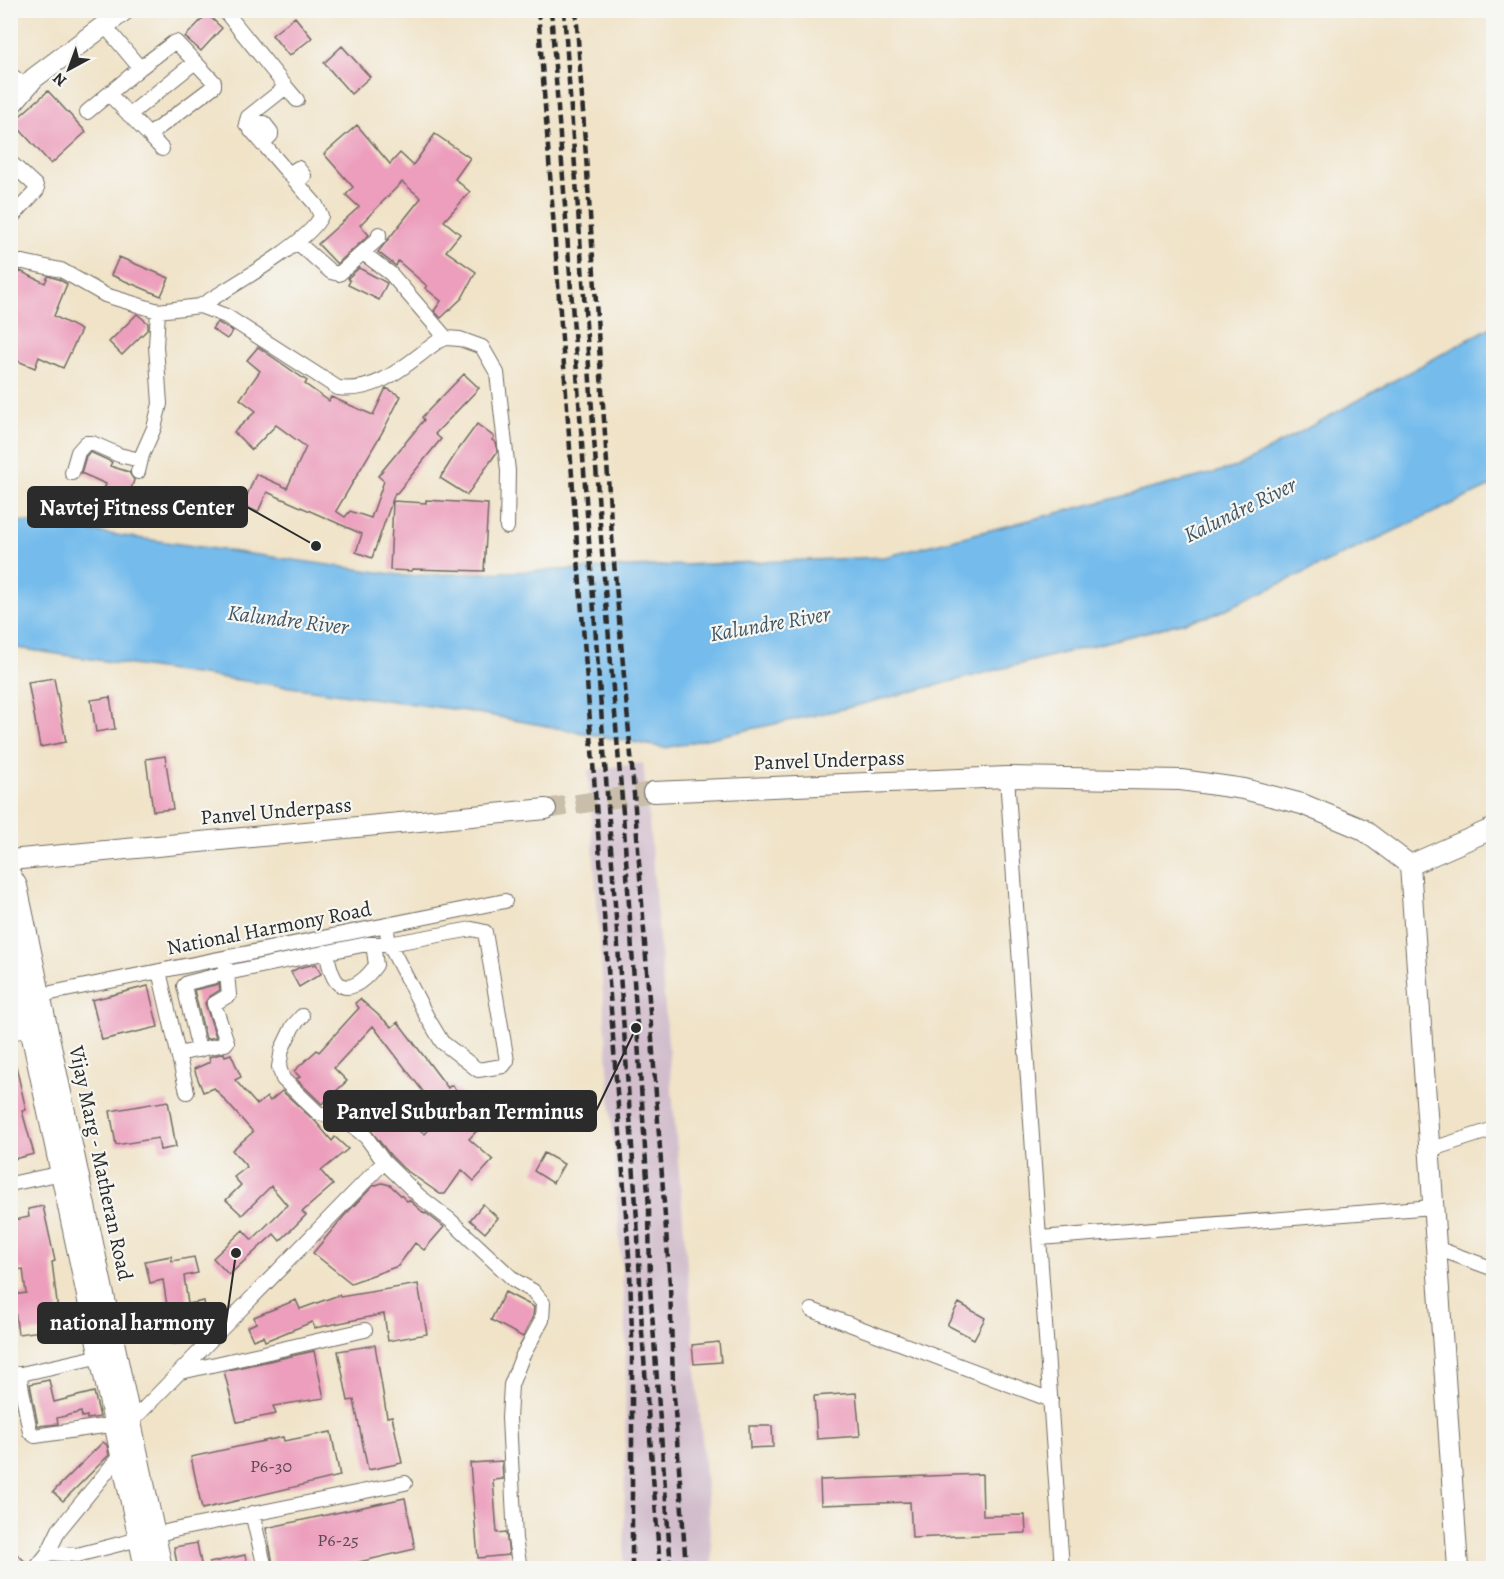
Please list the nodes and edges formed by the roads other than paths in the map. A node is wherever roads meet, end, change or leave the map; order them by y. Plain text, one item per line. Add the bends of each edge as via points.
1 (125, 10) edge
2 (224, 10) edge
3 (105, 26) junction
4 (195, 62) junction
5 (140, 68) junction
6 (10, 74) edge
7 (27, 87) junction
8 (286, 87) junction
9 (109, 94) junction
10 (297, 100) dead end
11 (10, 106) edge
12 (87, 112) dead end
13 (129, 115) junction
14 (149, 135) junction
15 (162, 149) dead end
16 (10, 162) edge
17 (10, 219) edge
18 (379, 234) dead end
19 (298, 243) junction
20 (363, 253) junction
21 (10, 262) edge
22 (200, 306) junction
23 (158, 311) junction
24 (446, 338) junction
25 (72, 474) dead end
26 (507, 527) dead end
27 (1007, 777) junction
28 (653, 792) tunnel mouth
29 (546, 809) tunnel mouth
30 (1494, 828) edge
31 (10, 860) edge
32 (1410, 865) junction
33 (10, 874) edge
34 (505, 901) dead end
35 (468, 909) junction
36 (386, 925) junction
37 (472, 929) junction
38 (10, 934) edge
39 (373, 944) junction
40 (389, 944) junction
41 (326, 952) junction
42 (224, 958) junction
43 (159, 971) junction
44 (227, 973) junction
45 (15, 976) edge
46 (41, 995) junction
47 (302, 1016) dead end
48 (31, 1029) junction
49 (10, 1033) edge
50 (199, 1050) junction
51 (178, 1054) junction
52 (187, 1092) dead end
53 (1494, 1129) edge
54 (1430, 1150) junction
55 (384, 1162) junction
56 (69, 1171) junction
57 (10, 1184) edge
58 (1433, 1207) junction
59 (1040, 1238) junction
60 (1436, 1248) junction
61 (1494, 1269) edge
62 (98, 1306) junction
63 (812, 1310) dead end
64 (365, 1330) dead end
65 (101, 1356) junction
66 (181, 1372) junction
67 (15, 1375) edge
68 (1051, 1400) junction
69 (127, 1428) junction
70 (120, 1455) junction
71 (405, 1483) dead end
72 (252, 1513) junction
73 (147, 1538) junction
74 (48, 1553) junction
75 (36, 1569) edge
76 (145, 1569) edge
77 (162, 1569) edge
78 (264, 1569) edge
79 (520, 1569) edge
80 (1062, 1569) edge
81 (1458, 1569) edge

1 - 3 main road
2 - 8 street
3 - 5 street
3 - 7 main road
4 - 5 street via 176,42
4 - 13 street
4 - 14 street via 214,86
5 - 9 street
6 - 7 street
7 - 11 main road
8 - 10 street
8 - 19 street via 248,117 246,124 316,205 321,216
9 - 12 street
9 - 13 street
13 - 14 street
14 - 15 street
16 - 17 street via 36,190
18 - 20 street
19 - 20 street via 331,272 339,274
19 - 22 street
20 - 24 street via 391,274
21 - 23 street via 61,270 105,294
22 - 23 street
22 - 24 street via 226,316 338,388 354,390 382,382
23 - 25 street via 160,404 139,466 86,443 78,452
24 - 26 street via 482,347 497,373 508,471
27 - 28 main road, Panvel Underpass
27 - 32 main road, Panvel Underpass via 1182,780 1244,789 1302,804 1362,829
27 - 59 street
29 - 31 main road, Panvel Underpass
30 - 32 main road
32 - 54 main road
33 - 46 main road, Vijay Marg - Matheran Road via 17,886
34 - 35 street, National Harmony Road
35 - 36 street, National Harmony Road
35 - 37 street
36 - 40 street
36 - 42 street, National Harmony Road
37 - 40 street
37 - 40 street via 485,932 507,1061 503,1066 478,1070 442,1042
38 - 45 main road, Vijay Marg - Matheran Road
39 - 40 street
39 - 41 street
39 - 41 street via 376,965 359,984 339,984
41 - 44 street
42 - 43 street, National Harmony Road
42 - 44 street
43 - 46 street, National Harmony Road
43 - 51 street
44 - 50 street via 229,994 214,1004 227,1042
44 - 50 street via 184,986
45 - 48 main road, Vijay Marg - Matheran Road
46 - 56 main road, Vijay Marg - Matheran Road
47 - 55 street via 282,1049 279,1067 283,1079 318,1113 348,1122 366,1137
48 - 49 street
48 - 56 main road, Vijay Marg - Matheran Road
50 - 51 street
51 - 52 street
53 - 54 street
54 - 58 main road
55 - 66 street
55 - 79 street via 543,1304 542,1320 511,1385 509,1418
56 - 57 street
56 - 62 main road, Vijay Marg - Matheran Road
58 - 59 street
58 - 60 main road
59 - 68 street
60 - 61 street
60 - 81 main road
62 - 65 main road, Vijay Marg - Matheran Road
62 - 69 main road, Vijay Marg - Matheran Road
63 - 68 street
64 - 66 street
65 - 67 street
65 - 69 main road, Vijay Marg - Matheran Road
66 - 69 street
67 - 69 street via 30,1432 35,1436
68 - 80 street
69 - 70 main road, Vijay Marg - Matheran Road
69 - 73 main road, Vijay Marg - Matheran Road
70 - 73 main road, Vijay Marg - Matheran Road
70 - 74 street via 59,1530
71 - 72 street
72 - 73 street
72 - 78 street
73 - 74 street via 77,1555
73 - 76 main road, Vijay Marg - Matheran Road
73 - 77 main road, Vijay Marg - Matheran Road
74 - 75 street

